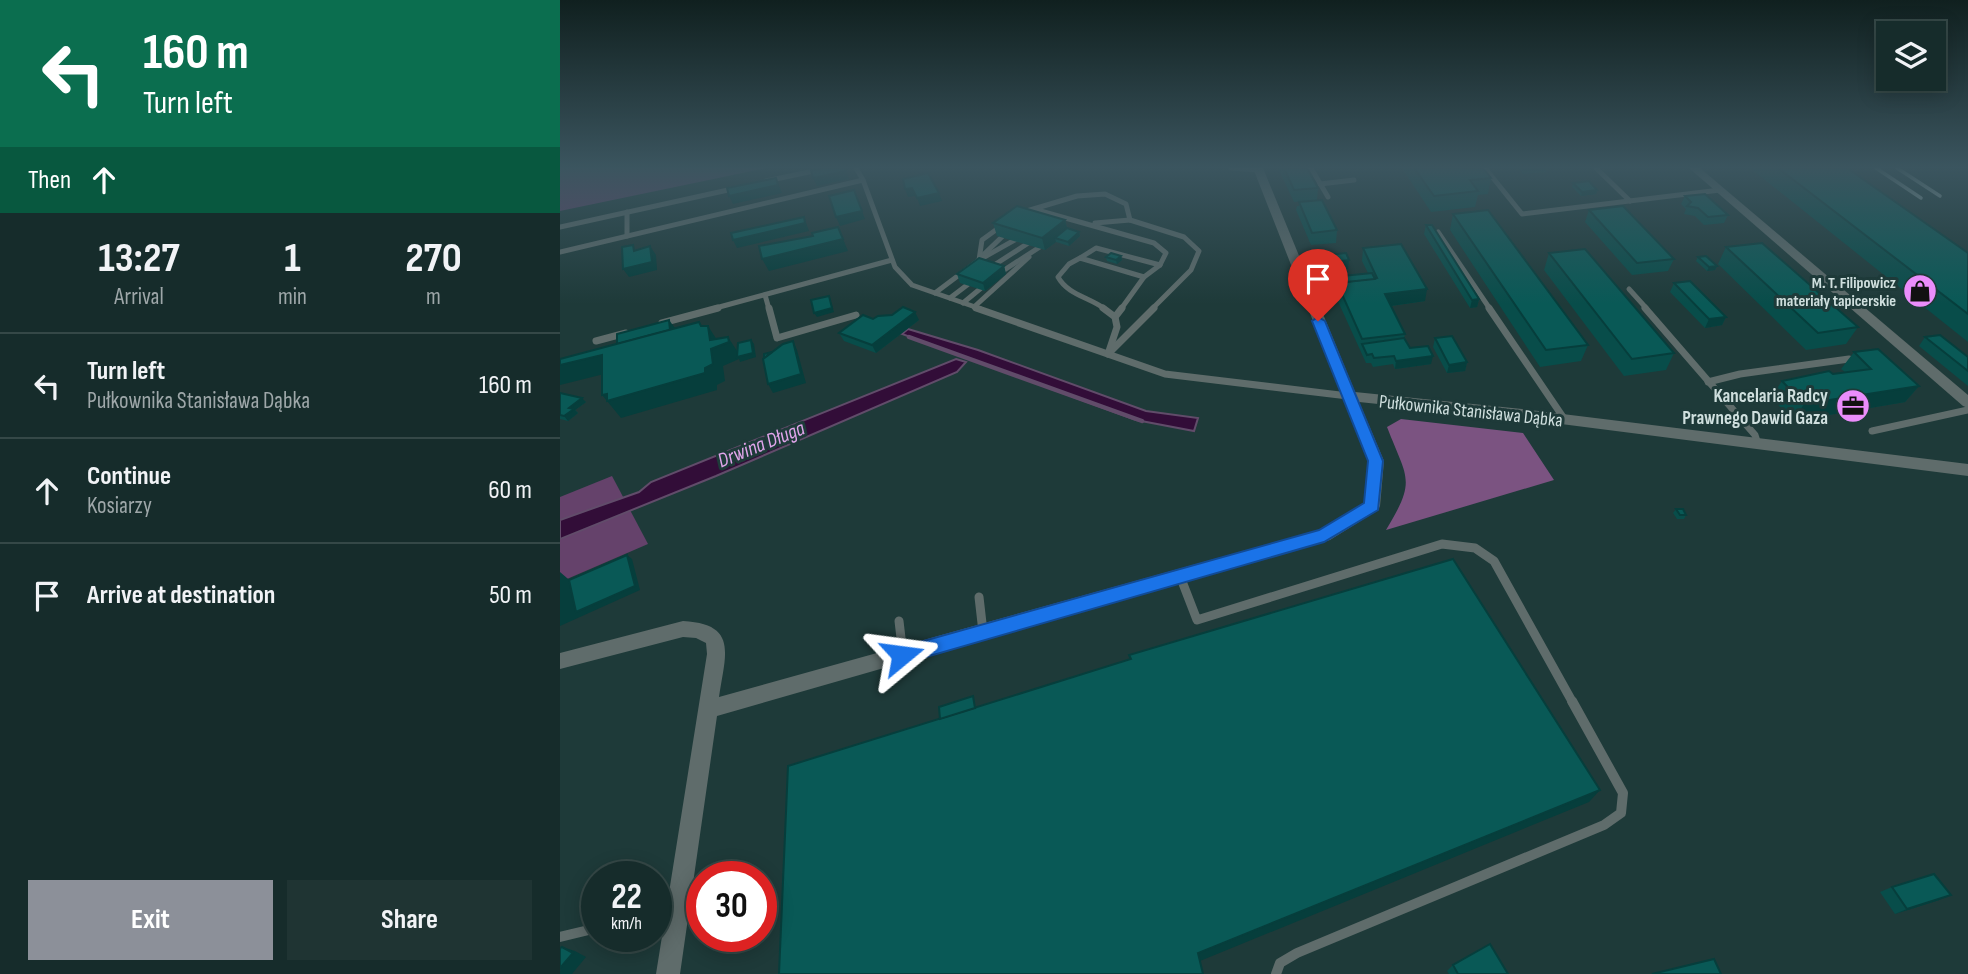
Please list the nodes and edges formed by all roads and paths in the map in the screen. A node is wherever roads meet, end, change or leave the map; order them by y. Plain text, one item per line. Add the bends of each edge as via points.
1 (621, 213) edge
2 (627, 213) edge
3 (722, 213) edge
4 (875, 213) edge
5 (1033, 213) edge
6 (1052, 213) edge
7 (1054, 213) edge
8 (1128, 213) edge
9 (1276, 213) edge
10 (1747, 213) edge
11 (1018, 214) edge
12 (1062, 216) junction
13 (1027, 218) edge
14 (1076, 220) junction
15 (1130, 220) junction
16 (1041, 221) edge
17 (1089, 223) junction
18 (1052, 224) edge
19 (1016, 226) edge
20 (560, 227) edge
21 (1065, 228) edge
22 (1031, 229) edge
23 (1042, 232) edge
24 (1438, 232) edge
25 (627, 236) junction
26 (1055, 236) edge
27 (995, 242) junction
28 (1009, 246) junction
29 (1022, 249) junction
30 (560, 252) edge
31 (994, 253) junction
32 (1033, 253) junction
33 (1080, 258) junction
34 (892, 260) junction
35 (979, 260) junction
36 (993, 265) junction
37 (1160, 265) junction
38 (1007, 267) junction
39 (1144, 277) junction
40 (1629, 289) dead end
41 (935, 293) junction
42 (765, 295) junction
43 (950, 298) junction
44 (963, 303) junction
45 (974, 307) junction
46 (856, 315) dead end
47 (1115, 317) junction
48 (648, 327) edge
49 (635, 330) edge
50 (596, 341) dead end
51 (1108, 354) junction
52 (1849, 359) dead end
53 (1708, 382) junction
54 (1348, 396) junction
55 (1968, 403) edge
56 (1968, 410) edge
57 (1565, 420) junction
58 (1872, 431) dead end
59 (1758, 444) junction
60 (1968, 470) edge
61 (1180, 576) junction
62 (979, 597) dead end
63 (899, 621) dead end
64 (983, 632) junction
65 (902, 655) junction
66 (560, 661) edge
67 (706, 710) junction
68 (672, 883) edge
69 (581, 932) edge
70 (560, 937) edge
71 (668, 952) edge
72 (668, 974) edge
73 (1276, 974) edge

1 - 20 lane
2 - 25 lane
3 - 25 lane
4 - 34 lane
5 - 13 lane
6 - 16 lane
7 - 12 lane
8 - 15 lane
9 - 54 street
10 - 55 street
11 - 35 lane via 982,240
12 - 14 lane
12 - 18 lane
14 - 17 lane
14 - 21 lane
15 - 17 lane
15 - 51 lane via 1184,237 1199,251 1191,270
17 - 37 lane via 1154,243 1167,253
19 - 27 lane
22 - 28 lane
23 - 29 lane
24 - 57 lane
25 - 30 lane
26 - 32 lane
27 - 31 lane
27 - 35 lane
28 - 31 lane
28 - 36 lane
29 - 36 lane
29 - 38 lane
31 - 35 lane
31 - 36 lane
32 - 38 lane
32 - 45 lane
33 - 37 lane via 1096,248
33 - 39 lane
33 - 47 lane via 1058,277 1065,289 1094,301
34 - 41 lane via 912,285
34 - 42 lane
35 - 41 lane
36 - 43 lane
37 - 39 lane
38 - 44 lane
39 - 47 lane
40 - 53 lane
41 - 43 lane
42 - 46 lane via 777,338
42 - 48 lane
43 - 44 lane
44 - 45 lane
45 - 51 lane
47 - 51 lane via 1117,327
49 - 50 lane
51 - 54 lane via 1165,374
52 - 53 lane
53 - 59 lane
54 - 57 street, Pułkownika Stanisława Dąbka
54 - 61 street, Pułkownika Stanisława Dąbka via 1376,461 1372,506 1324,535
56 - 58 lane
57 - 59 street, Pułkownika Stanisława Dąbka
59 - 60 street, Pułkownika Stanisława Dąbka
61 - 64 street, Pułkownika Stanisława Dąbka
61 - 73 lane via 1197,620 1442,544 1475,548 1494,561 1623,793 1621,813 1604,825 1297,953 1280,963
62 - 64 lane
63 - 65 lane
64 - 65 street, Pułkownika Stanisława Dąbka
65 - 67 street, Pułkownika Stanisława Dąbka
66 - 67 street via 672,631 705,632 717,646
67 - 68 street
69 - 70 lane
71 - 72 street

